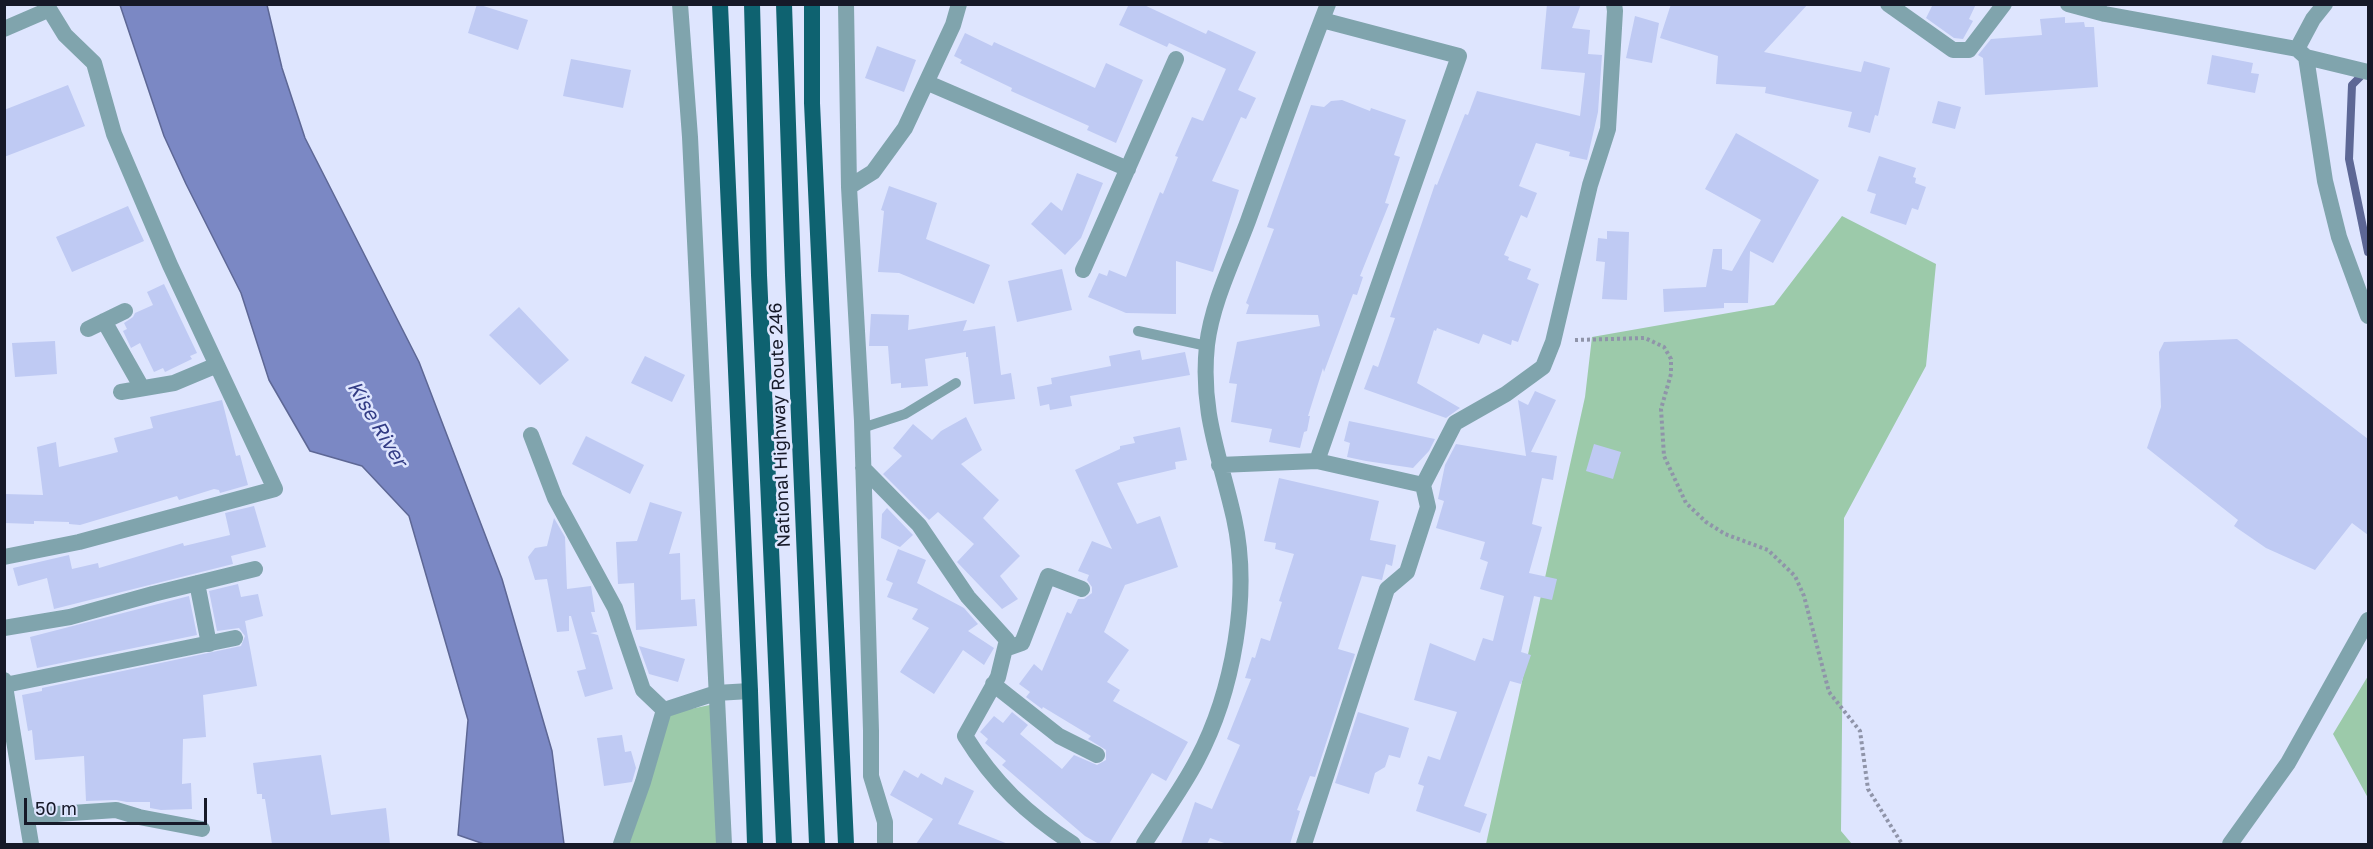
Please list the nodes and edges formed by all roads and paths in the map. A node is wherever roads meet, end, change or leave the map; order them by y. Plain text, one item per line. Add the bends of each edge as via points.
1 (680, 4) edge
2 (720, 4) edge
3 (752, 4) edge
4 (784, 4) edge
5 (812, 4) edge
6 (846, 4) edge
7 (959, 4) edge
8 (1614, 4) edge
9 (1887, 4) edge
10 (2004, 4) edge
11 (2068, 4) edge
12 (2325, 4) edge
13 (47, 7) edge
14 (1325, 12) edge
15 (4, 29) edge
16 (2301, 53) junction
17 (1176, 59) dead end
18 (2368, 72) edge
19 (927, 83) junction
20 (1128, 169) junction
21 (849, 187) junction
22 (1083, 270) dead end
23 (125, 311) dead end
24 (2368, 316) edge
25 (104, 321) junction
26 (88, 329) dead end
27 (1138, 331) dead end
28 (1553, 342) junction
29 (1207, 346) junction
30 (217, 365) junction
31 (956, 383) dead end
32 (142, 388) junction
33 (122, 392) dead end
34 (862, 428) junction
35 (531, 435) dead end
36 (1317, 461) junction
37 (1219, 465) junction
38 (863, 468) junction
39 (1424, 485) junction
40 (4, 557) edge
41 (255, 569) dead end
42 (196, 583) junction
43 (1082, 590) dead end
44 (2368, 620) edge
45 (4, 628) edge
46 (236, 638) dead end
47 (209, 644) junction
48 (1005, 649) junction
49 (4, 680) edge
50 (993, 684) junction
51 (5, 685) edge
52 (750, 691) junction
53 (716, 693) junction
54 (6, 706) edge
55 (664, 710) junction
56 (1097, 755) dead end
57 (27, 816) junction
58 (202, 829) dead end
59 (31, 844) edge
60 (621, 844) edge
61 (724, 844) edge
62 (754, 844) edge
63 (784, 844) edge
64 (817, 844) edge
65 (846, 844) edge
66 (885, 844) edge
67 (1073, 844) edge
68 (1144, 844) edge
69 (1304, 844) edge
70 (1902, 844) edge
71 (2230, 844) edge

1 - 53 street via 690,137
2 - 52 highway
3 - 63 highway, National Highway Route 246 via 759,275
4 - 64 highway, National Highway Route 246
5 - 65 highway via 812,103
6 - 21 street
7 - 19 street
8 - 28 street via 1608,129 1590,185
9 - 10 street via 1953,50 1969,50
11 - 16 street
12 - 16 street via 2313,19
13 - 15 street
13 - 30 street via 65,35 94,63 114,134
14 - 29 street via 1210,323
14 - 36 street via 1459,56
16 - 18 street
16 - 24 street via 2339,237
17 - 20 street
19 - 20 street
19 - 21 street via 905,128 873,172
20 - 22 street
21 - 34 street
23 - 25 street
25 - 26 street
25 - 32 street
27 - 29 lane
28 - 39 street via 1543,367 1455,423
28 - 70 path via 1644,338 1664,347 1671,359 1661,409 1664,456 1686,503 1725,534 1768,550 1795,576 1804,596 1829,692 1860,730 1868,789
29 - 37 street via 1204,389
30 - 32 street via 174,383
30 - 40 street via 275,489 79,543
31 - 34 lane via 905,414
32 - 33 street
34 - 38 street
35 - 55 street via 555,498 615,608 643,690
36 - 37 street
36 - 39 street
37 - 68 street via 1234,519 1241,567 1239,615 1228,672 1214,721 1197,760
38 - 48 street via 919,525 968,597 1007,640
38 - 66 street via 871,776 885,822
39 - 69 street via 1428,507 1407,572 1388,589
41 - 42 street
42 - 45 street via 70,617
42 - 47 street
43 - 48 street via 1048,576 1022,643
44 - 71 street via 2288,763
46 - 47 street
47 - 51 street
48 - 50 street
49 - 51 street
50 - 56 street via 1059,736
50 - 67 street via 965,736 984,766 1015,799
51 - 54 street
52 - 53 street
52 - 62 highway
53 - 55 street
53 - 61 street
54 - 57 street
55 - 60 street
57 - 58 street via 116,810
57 - 59 street

